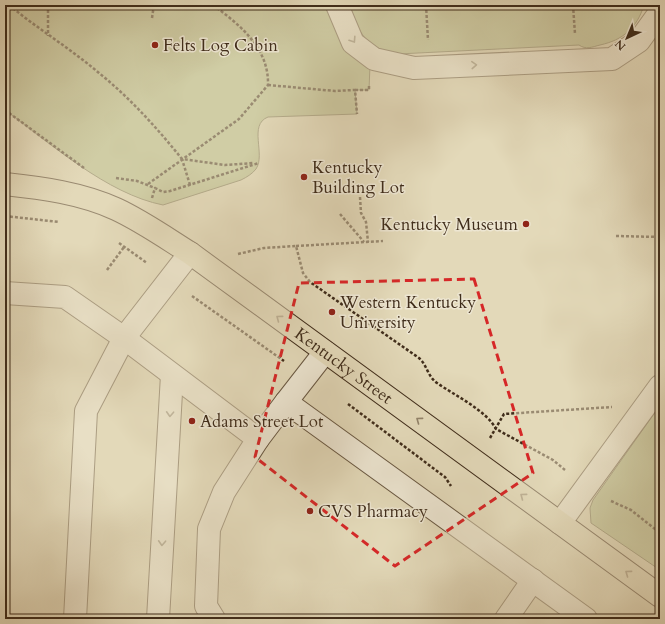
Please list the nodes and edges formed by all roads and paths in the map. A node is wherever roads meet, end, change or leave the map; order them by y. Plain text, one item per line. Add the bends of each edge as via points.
1 (9, 5) edge
2 (48, 5) edge
3 (157, 5) edge
4 (213, 5) edge
5 (337, 5) edge
6 (426, 5) edge
7 (573, 5) edge
8 (660, 12) edge
9 (152, 18) dead end
10 (48, 36) junction
11 (575, 39) dead end
12 (428, 46) dead end
13 (268, 85) junction
14 (5, 110) edge
15 (357, 114) dead end
16 (182, 159) junction
17 (89, 171) dead end
18 (5, 184) edge
19 (148, 184) dead end
20 (190, 185) junction
21 (360, 197) dead end
22 (151, 203) dead end
23 (340, 214) dead end
24 (5, 216) edge
25 (63, 222) dead end
26 (616, 236) dead end
27 (660, 237) edge
28 (113, 239) dead end
29 (383, 241) dead end
30 (366, 242) junction
31 (296, 246) junction
32 (124, 247) junction
33 (190, 253) junction
34 (147, 264) dead end
35 (107, 270) dead end
36 (214, 270) junction
37 (5, 293) edge
38 (124, 338) junction
39 (324, 352) junction
40 (307, 373) junction
41 (172, 375) junction
42 (660, 386) edge
43 (343, 401) dead end
44 (286, 402) junction
45 (616, 406) dead end
46 (496, 429) junction
47 (258, 439) junction
48 (474, 460) junction
49 (570, 475) dead end
50 (606, 499) dead end
51 (560, 524) junction
52 (660, 533) edge
53 (533, 580) junction
54 (660, 596) edge
55 (75, 619) edge
56 (158, 619) edge
57 (214, 619) edge
58 (506, 619) edge
59 (586, 619) edge

1 - 10 path
2 - 10 path
3 - 9 path
4 - 13 path via 238,23 255,41 266,67
5 -> 8 lane via 353,43 374,59 414,68 612,59 638,41
6 - 12 path
7 - 11 path
10 - 16 path via 116,87 148,118
13 - 15 path via 355,90
13 - 16 path via 245,114
14 - 17 path
16 - 19 path
16 - 20 path
16 - 20 path via 225,165 258,163
18 - 33 main road, Kentucky Street via 77,195 115,209
20 - 22 path via 163,192 155,188
21 - 30 path via 361,213 366,222
23 - 30 path
24 - 25 path
26 - 27 path
28 - 32 path
29 - 30 path
30 - 31 path
31 - 36 path via 244,252 224,260
31 - 46 path via 303,273 310,282 419,358 436,383 484,414
32 - 34 path
32 - 35 path
33 - 36 main road, Kentucky Street
33 - 38 lane
39 -> 36 main road, Kentucky Street
36 - 40 path via 190,295 278,357
37 - 38 lane via 65,297
38 - 41 lane
38 - 55 lane via 86,411
39 - 40 lane
48 -> 39 main road, Kentucky Street
40 - 44 lane
41 - 47 lane
41 -> 56 lane
42 - 51 lane
43 - 48 path via 445,477 455,488
44 - 47 lane
44 - 53 lane
45 - 46 path via 504,414
46 - 48 path
46 - 49 path via 553,460
47 - 57 lane via 224,492 209,529 206,606
51 -> 48 main road, Kentucky Street
50 - 52 path via 631,510
54 -> 51 main road, Kentucky Street
53 - 58 lane
53 - 59 lane

